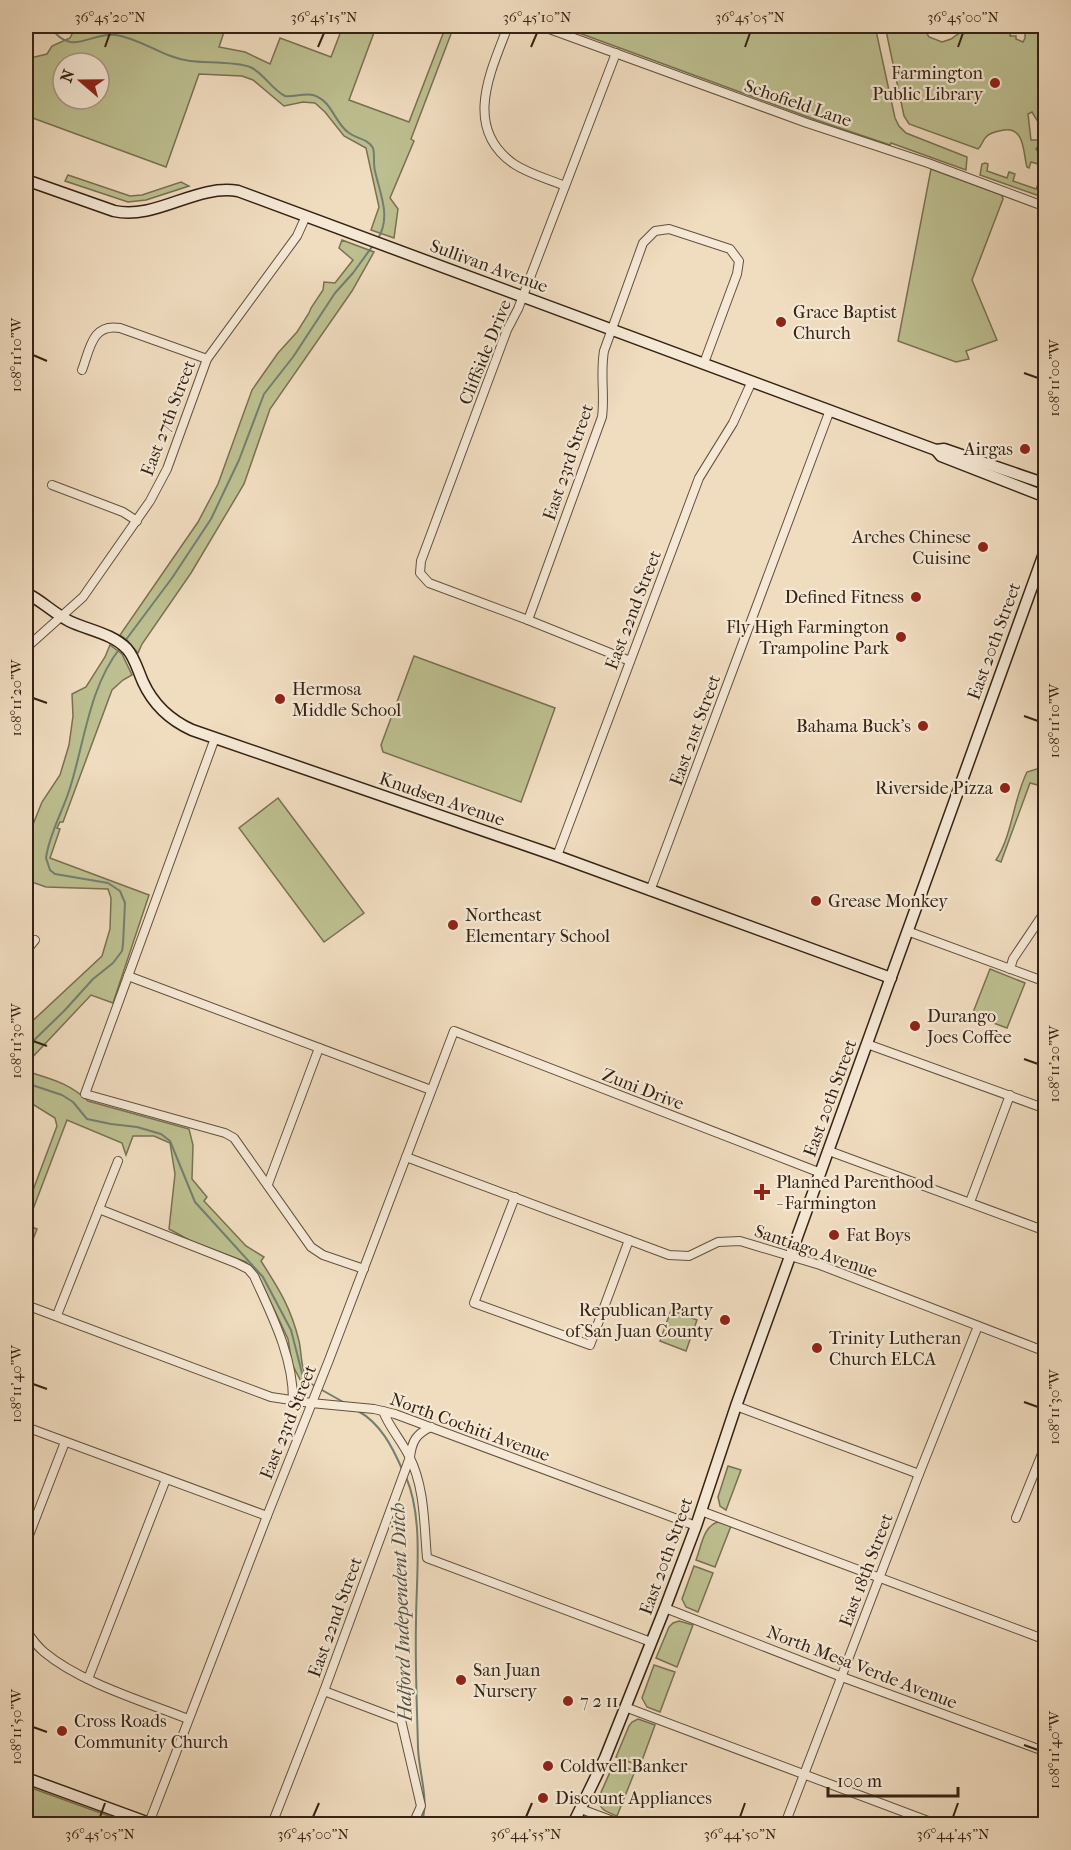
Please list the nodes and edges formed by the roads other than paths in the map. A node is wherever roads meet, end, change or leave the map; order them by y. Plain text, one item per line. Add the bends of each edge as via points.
1 (508, 26) edge
2 (541, 26) edge
3 (616, 53) junction
4 (26, 180) edge
5 (565, 186) junction
6 (1046, 207) edge
7 (306, 216) junction
8 (523, 296) junction
9 (611, 329) junction
10 (207, 359) junction
11 (704, 363) junction
12 (82, 370) dead end
13 (752, 381) junction
14 (830, 410) junction
15 (936, 450) junction
16 (1046, 484) edge
17 (52, 485) dead end
18 (1046, 497) edge
19 (137, 521) junction
20 (1046, 548) edge
21 (26, 593) edge
22 (60, 616) junction
23 (528, 620) junction
24 (26, 648) edge
25 (630, 661) junction
26 (215, 738) junction
27 (556, 856) junction
28 (650, 891) junction
29 (1046, 910) edge
30 (908, 931) junction
31 (35, 940) dead end
32 (26, 951) edge
33 (1010, 969) junction
34 (128, 976) junction
35 (891, 978) junction
36 (1046, 982) edge
37 (454, 1031) joint
38 (867, 1044) junction
39 (319, 1048) junction
40 (431, 1090) junction
41 (1010, 1095) junction
42 (1046, 1108) edge
43 (829, 1151) junction
44 (406, 1157) junction
45 (118, 1161) dead end
46 (821, 1173) junction
47 (268, 1184) junction
48 (515, 1197) junction
49 (970, 1202) junction
50 (99, 1209) junction
51 (1046, 1231) edge
52 (629, 1240) junction
53 (791, 1257) junction
54 (364, 1269) junction
55 (26, 1305) edge
56 (57, 1315) junction
57 (978, 1326) junction
58 (1046, 1352) edge
59 (293, 1400) junction
60 (311, 1403) junction
61 (736, 1406) junction
62 (382, 1411) junction
63 (26, 1427) edge
64 (431, 1427) junction
65 (65, 1442) junction
66 (1046, 1444) edge
67 (410, 1457) junction
68 (919, 1474) junction
69 (165, 1479) junction
70 (701, 1511) junction
71 (267, 1516) junction
72 (1016, 1518) dead end
73 (696, 1526) junction
74 (26, 1543) edge
75 (880, 1577) junction
76 (665, 1608) junction
77 (26, 1630) edge
78 (1046, 1640) edge
79 (651, 1642) junction
80 (842, 1677) junction
81 (88, 1679) junction
82 (324, 1691) junction
83 (625, 1707) junction
84 (188, 1719) junction
85 (1046, 1738) edge
86 (1043, 1754) edge
87 (804, 1775) junction
88 (26, 1778) edge
89 (581, 1809) junction
90 (150, 1824) edge
91 (272, 1824) edge
92 (413, 1824) edge
93 (573, 1824) edge
94 (621, 1824) edge
95 (785, 1824) edge
96 (936, 1824) edge

1 - 5 street via 486,88 488,130 512,162
2 - 3 street, Schofield Lane
3 - 5 street, Cliffside Drive
3 - 6 street, Schofield Lane
4 - 7 main road, Sullivan Avenue via 121,212 148,211 224,189
5 - 8 street, Cliffside Drive
7 - 8 main road, Sullivan Avenue
7 - 10 street, East 27th Street via 297,236
8 - 9 main road, Sullivan Avenue
8 - 23 street, Cliffside Drive via 421,561 420,573 429,583
9 - 11 main road, Sullivan Avenue
9 - 11 street, East 23rd Street via 643,243 655,231 669,229 730,249 738,261 737,274
9 - 23 street, East 23rd Street via 602,364 603,417
10 - 12 street via 109,326 93,339
10 - 19 street, East 27th Street via 167,469
11 - 13 main road, Sullivan Avenue
13 - 14 main road, Sullivan Avenue
13 - 25 street, East 22nd Street via 733,423 699,478
14 - 15 main road, Sullivan Avenue
14 - 28 street, East 21st Street
15 - 16 main road, Sullivan Avenue via 944,449
15 - 18 main road, Sullivan Avenue via 941,456
17 - 19 street
19 - 22 street, East 27th Street via 92,586
20 - 30 main road, East 20th Street
21 - 22 main road, Knudsen Avenue
22 - 24 street, East 27th Street
22 - 26 main road, Knudsen Avenue via 123,645 158,706 183,726
23 - 25 street
25 - 27 street, East 22nd Street
26 - 27 main road, Knudsen Avenue
26 - 34 street
27 - 28 main road, Knudsen Avenue
28 - 35 main road, Knudsen Avenue
29 - 33 street
30 - 33 street
30 - 35 main road, East 20th Street
31 - 32 street
33 - 36 street
34 - 39 street
34 - 47 street via 85,1094 225,1133 234,1138
35 - 38 main road, East 20th Street
37 - 40 street, East 23rd Street
37 - 46 street, Zuni Drive
38 - 41 street
38 - 43 main road, East 20th Street
39 - 40 street
39 - 47 street
40 - 44 street, East 23rd Street
41 - 42 street
41 - 49 street
43 - 46 main road, East 20th Street
43 - 49 street
44 - 48 street, Santiago Avenue
44 - 54 street, East 23rd Street
45 - 50 street
46 - 53 main road, East 20th Street
47 - 54 street via 311,1247
48 - 52 street, Santiago Avenue
48 - 52 street via 474,1303 590,1345
49 - 51 street
50 - 56 street
50 - 59 street via 248,1269 281,1336
52 - 53 street, Santiago Avenue via 676,1257 733,1240
53 - 57 street, Santiago Avenue
53 - 61 main road, East 20th Street
54 - 60 street, East 23rd Street
55 - 56 street, North Cochiti Avenue
56 - 59 street, North Cochiti Avenue via 271,1397
57 - 58 street, Santiago Avenue
57 - 68 street, East 18th Street
59 - 60 street, North Cochiti Avenue
60 - 62 street, North Cochiti Avenue
60 - 71 street, East 23rd Street
61 - 68 street
61 - 70 main road, East 20th Street
62 - 64 street, North Cochiti Avenue
62 - 67 street
63 - 65 street
64 - 67 street, East 22nd Street via 419,1433
64 - 73 street, North Cochiti Avenue
65 - 69 street
65 - 74 street
66 - 72 street
67 - 79 street via 421,1495 427,1558
67 - 82 street, East 22nd Street
68 - 75 street, East 18th Street
69 - 71 street
69 - 81 street
70 - 73 main road, East 20th Street
70 - 75 street
71 - 84 street, East 23rd Street
73 - 76 main road, East 20th Street
75 - 78 street
75 - 80 street, East 18th Street
76 - 79 main road, East 20th Street
76 - 80 street, North Mesa Verde Avenue
77 - 81 street via 42,1651
79 - 83 main road, East 20th Street
80 - 86 street, North Mesa Verde Avenue
80 - 87 street, East 18th Street
81 - 84 street
82 - 91 street, East 22nd Street
82 - 92 street via 400,1720 421,1806
83 - 87 street
83 - 89 main road, East 20th Street
84 - 90 street, East 23rd Street
85 - 86 street
87 - 95 street, East 18th Street
87 - 96 street
88 - 90 main road
89 - 93 main road, East 20th Street
89 - 94 street

